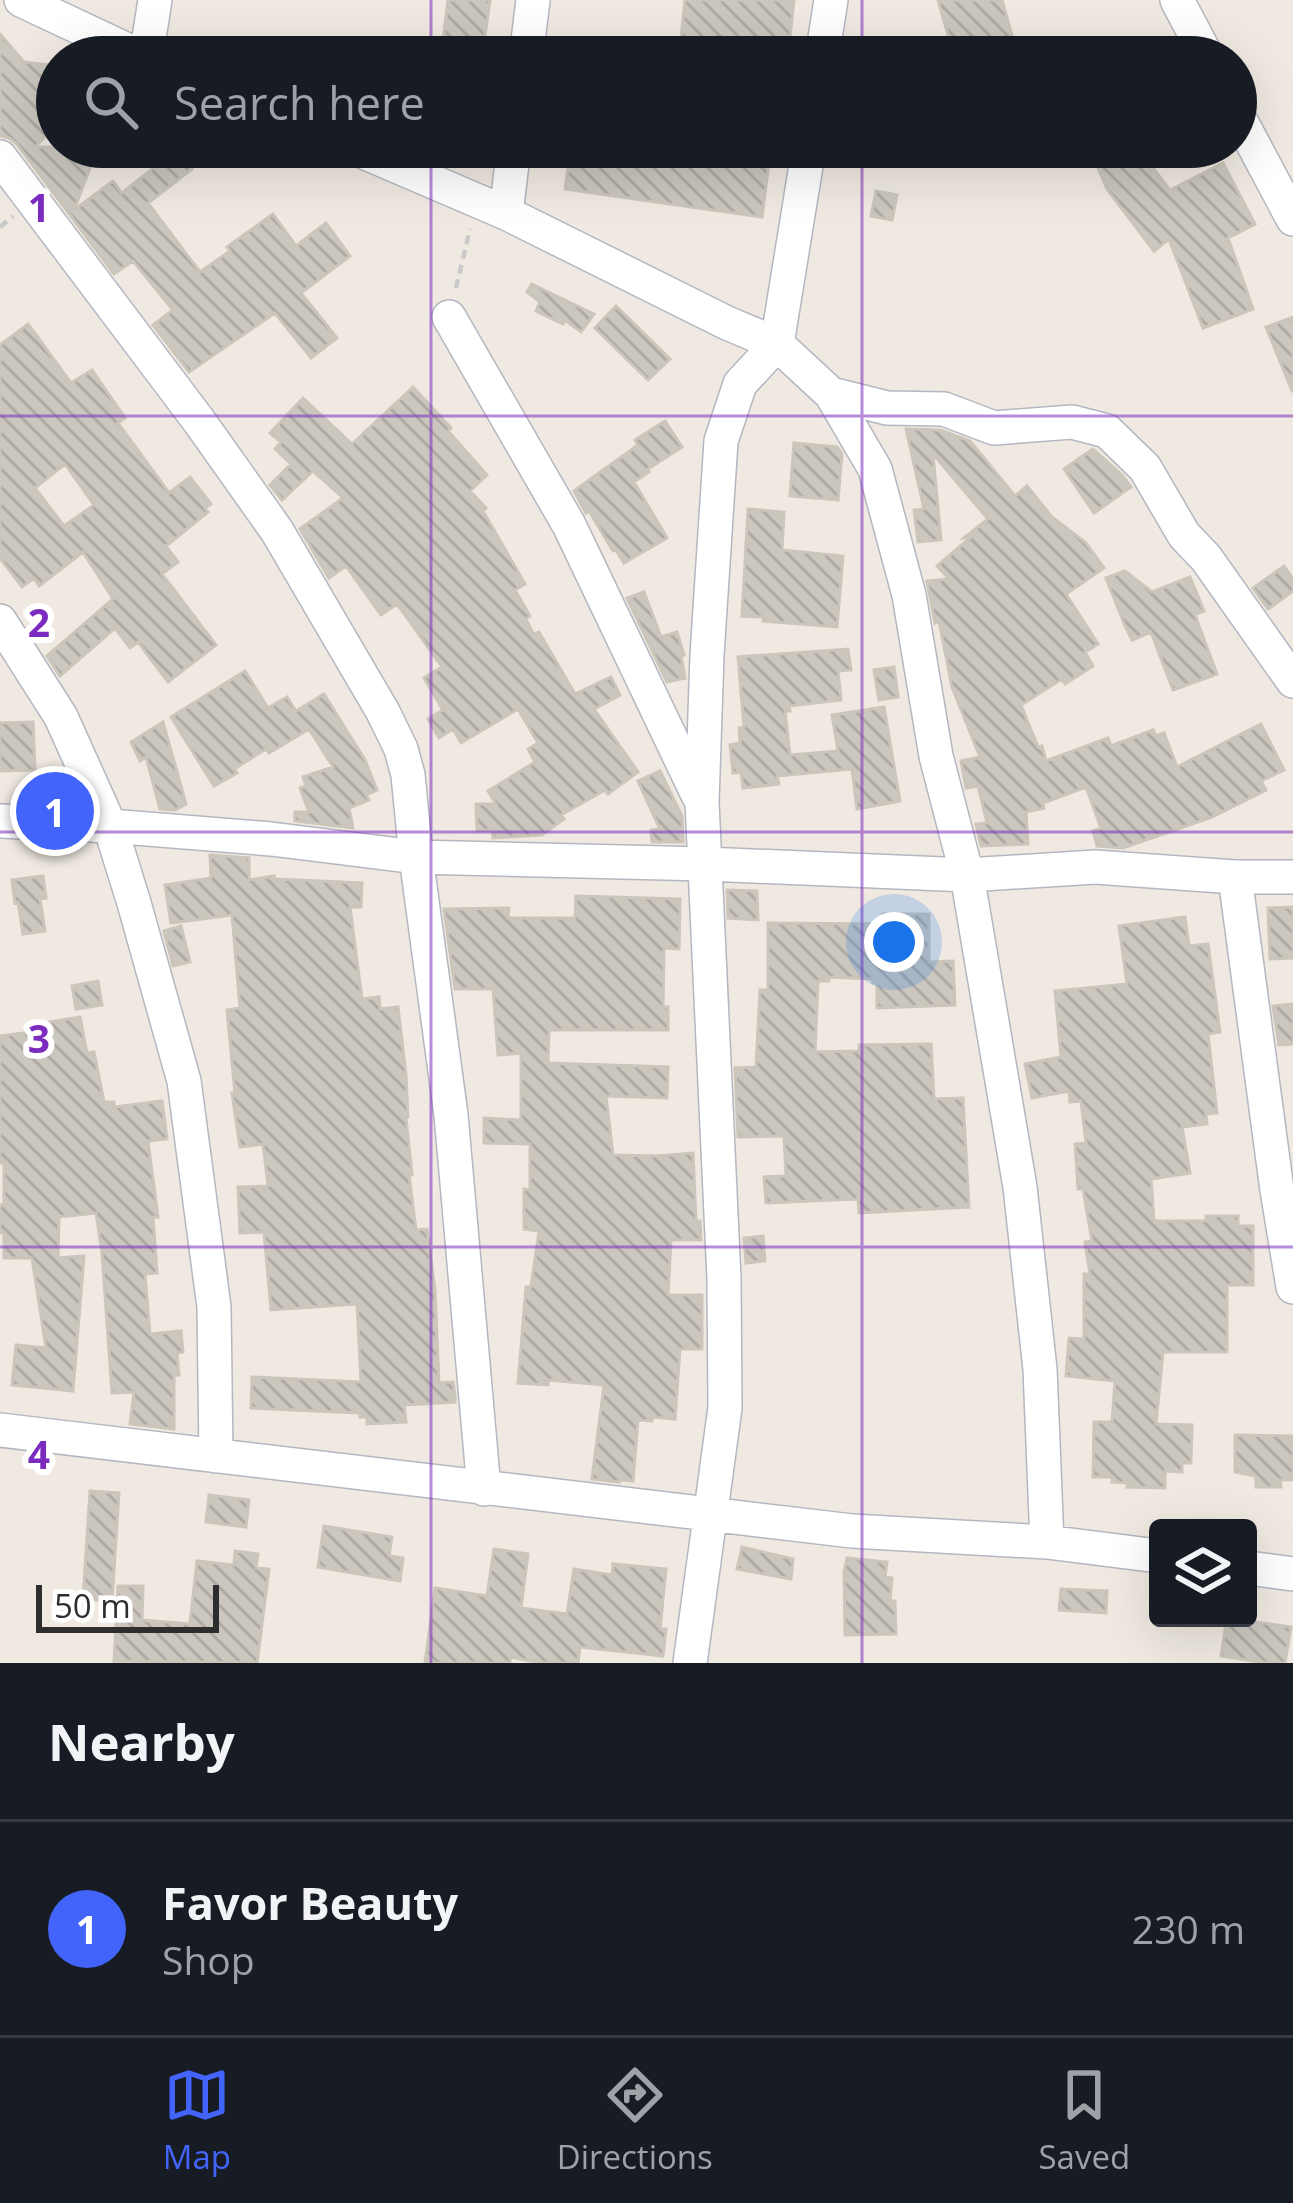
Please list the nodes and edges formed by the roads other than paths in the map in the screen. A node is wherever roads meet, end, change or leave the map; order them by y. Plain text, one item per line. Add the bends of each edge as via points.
1 (21, 0) edge
2 (155, 0) edge
3 (533, 0) edge
4 (831, 0) edge
5 (1177, 0) edge
6 (99, 36) edge
7 (148, 36) edge
8 (529, 36) edge
9 (825, 36) edge
10 (1196, 36) edge
11 (1257, 151) edge
12 (0, 157) edge
13 (401, 168) edge
14 (511, 168) edge
15 (806, 168) edge
16 (506, 213) junction
17 (1293, 219) edge
18 (449, 317) road end
19 (777, 344) junction
20 (831, 394) junction
21 (0, 621) edge
22 (1293, 681) edge
23 (701, 802) junction
24 (0, 821) edge
25 (110, 826) junction
26 (416, 857) junction
27 (706, 863) junction
28 (967, 875) junction
29 (1235, 877) junction
30 (1293, 877) edge
31 (1293, 1287) edge
32 (0, 1430) edge
33 (216, 1456) junction
34 (484, 1489) junction
35 (710, 1514) junction
36 (1047, 1542) junction
37 (1149, 1555) edge
38 (1257, 1569) edge
39 (1293, 1574) edge
40 (690, 1663) edge

1 - 6 street
2 - 7 street
3 - 8 street
4 - 9 street
5 - 10 street
11 - 17 street
12 - 26 street via 277,531 401,749
13 - 16 street
14 - 16 street
15 - 19 street
16 - 19 street
18 - 23 street via 569,525
19 - 20 street
19 - 23 street via 740,384 721,441
20 - 22 street via 886,408 944,409 994,428 1072,422 1107,431 1144,468
20 - 28 street via 875,469
21 - 25 street via 61,717
23 - 27 street
24 - 25 street
25 - 26 street
25 - 33 street via 184,1082 214,1307
26 - 27 street
26 - 34 street via 452,1115
27 - 28 street
27 - 35 street via 725,1387
28 - 29 street via 1095,867
28 - 36 street via 1020,1186 1040,1370
29 - 30 street
29 - 31 street
32 - 33 street
33 - 34 street
34 - 35 street
35 - 36 street via 852,1532
35 - 40 street
36 - 37 street
38 - 39 street

